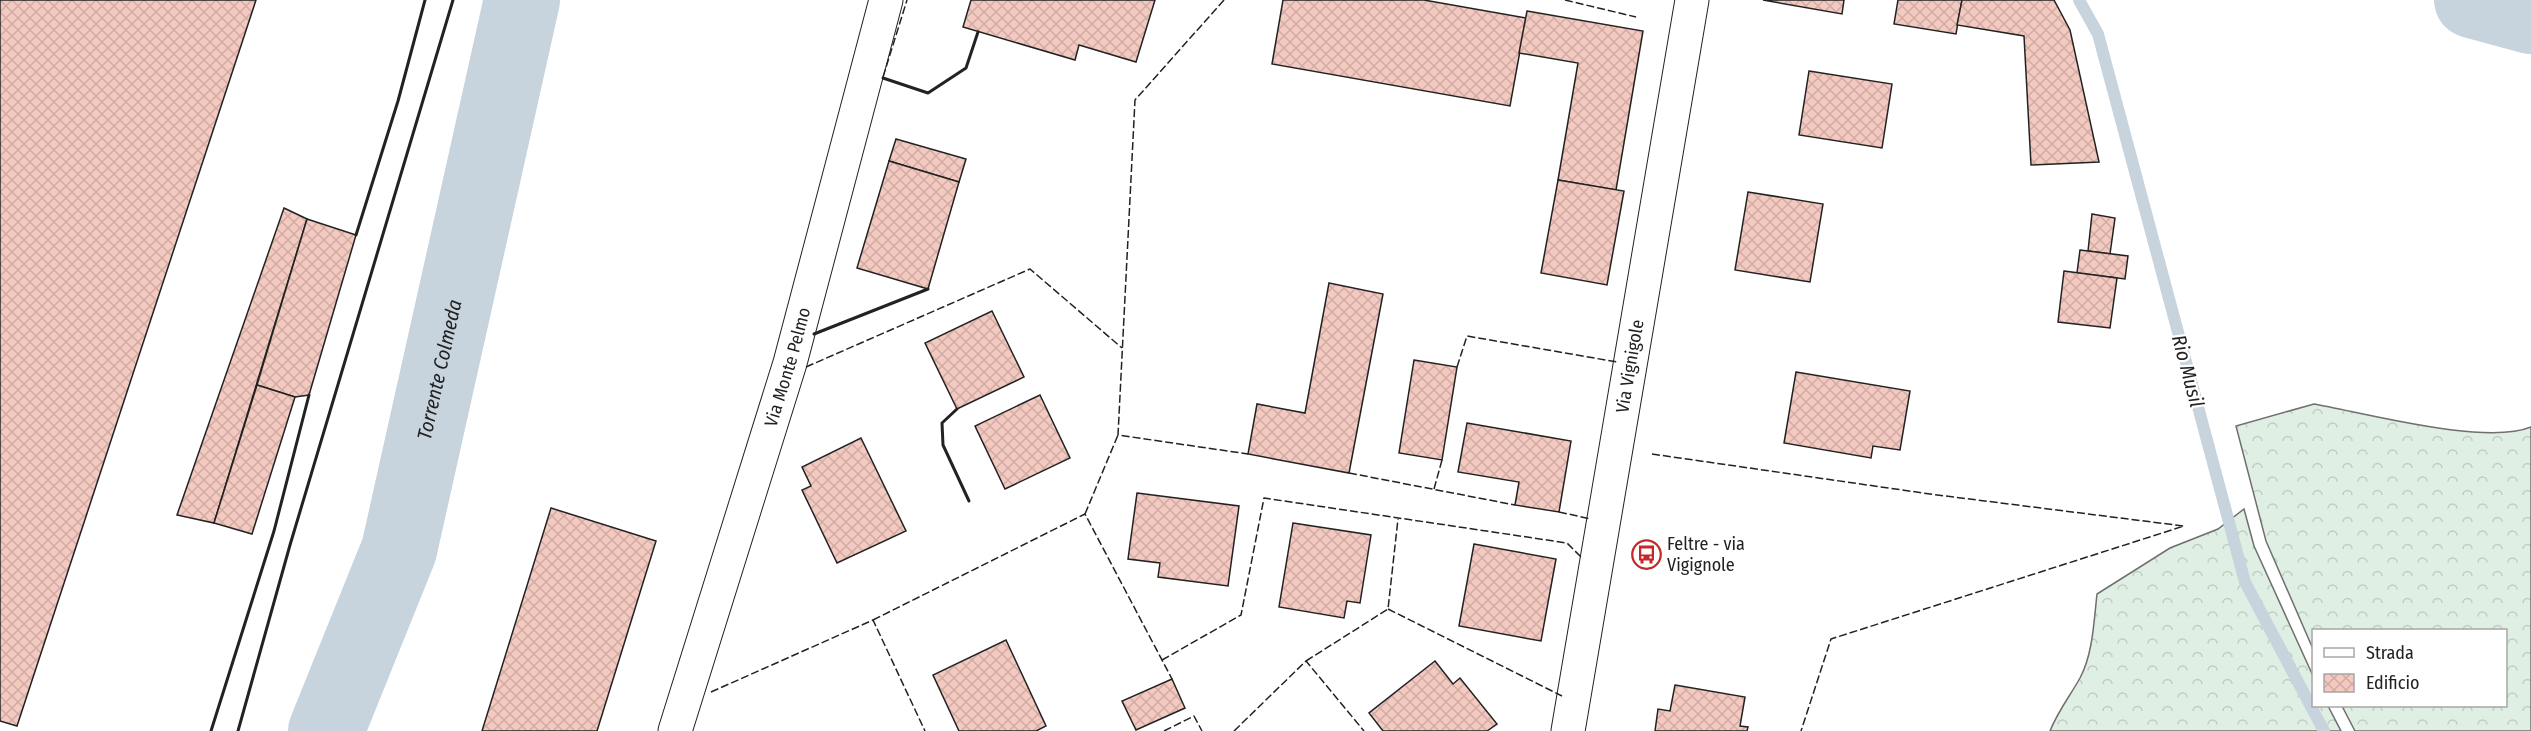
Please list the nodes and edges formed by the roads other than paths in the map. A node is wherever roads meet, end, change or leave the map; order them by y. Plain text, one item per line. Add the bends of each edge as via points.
1 (886, 0) edge
2 (1692, 0) edge
3 (675, 731) edge
4 (1568, 731) edge

1 - 3 street, Via Monte Pelmo via 790,363
2 - 4 street, Via Vignigole

